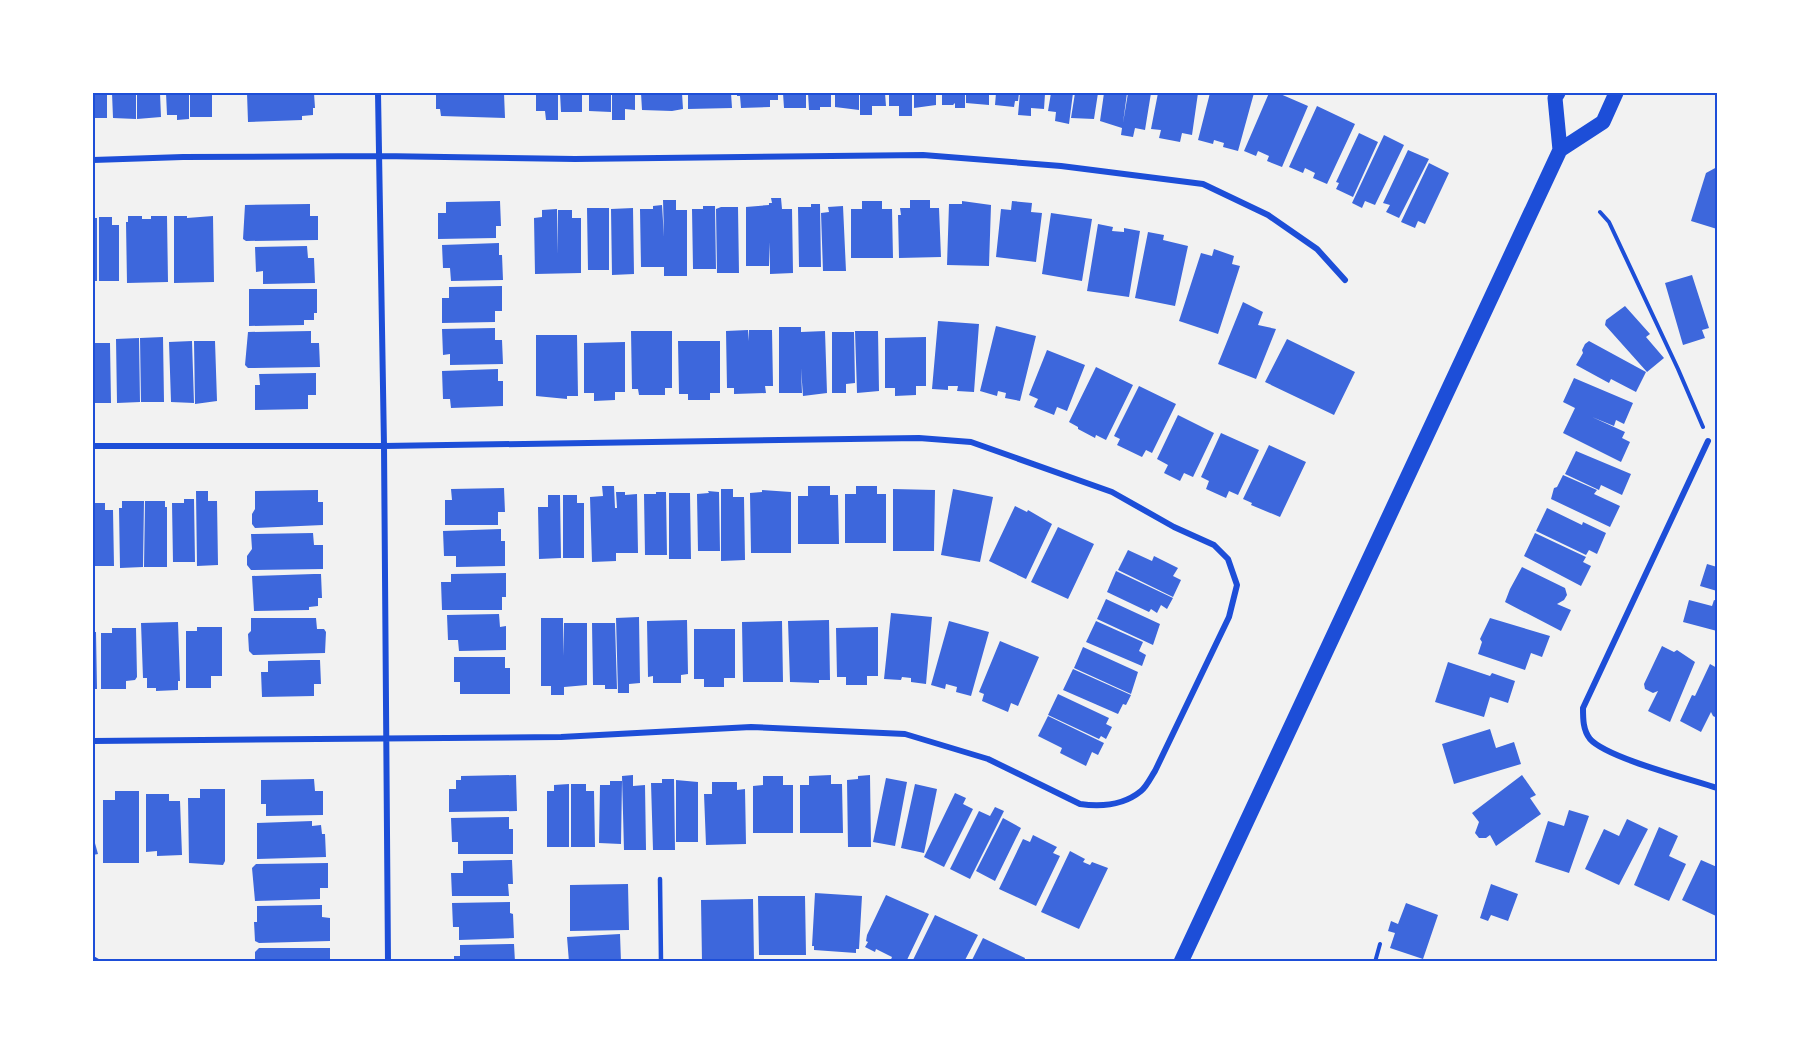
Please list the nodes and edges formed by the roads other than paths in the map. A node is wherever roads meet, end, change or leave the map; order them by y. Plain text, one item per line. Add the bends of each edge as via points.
1 (378, 93) edge
2 (1558, 93) edge
3 (1616, 93) edge
4 (1560, 150) junction
5 (380, 156) junction
6 (93, 160) edge
7 (1345, 280) dead end
8 (1708, 441) road end
9 (93, 446) edge
10 (384, 446) junction
11 (387, 739) junction
12 (93, 741) edge
13 (1717, 788) edge
14 (660, 879) dead end
15 (388, 962) edge
16 (661, 962) edge
17 (1181, 962) edge

1 - 5 street
2 - 4 main road via 1555,99
3 - 4 main road via 1603,122
4 - 17 main road
5 - 6 street
5 - 7 street via 586,159 923,155 1061,165 1203,184 1268,215 1317,249
5 - 10 street
8 - 13 street via 1583,708 1583,725 1591,739 1611,754
9 - 10 street
10 - 11 street
10 - 11 street via 918,438 971,442 1112,492 1174,527 1214,544 1228,559 1237,585 1229,617 1155,771 1142,790 1124,801 1096,806 1080,804 988,759 905,734 751,727 561,737
11 - 12 street
11 - 15 street
14 - 16 lane

